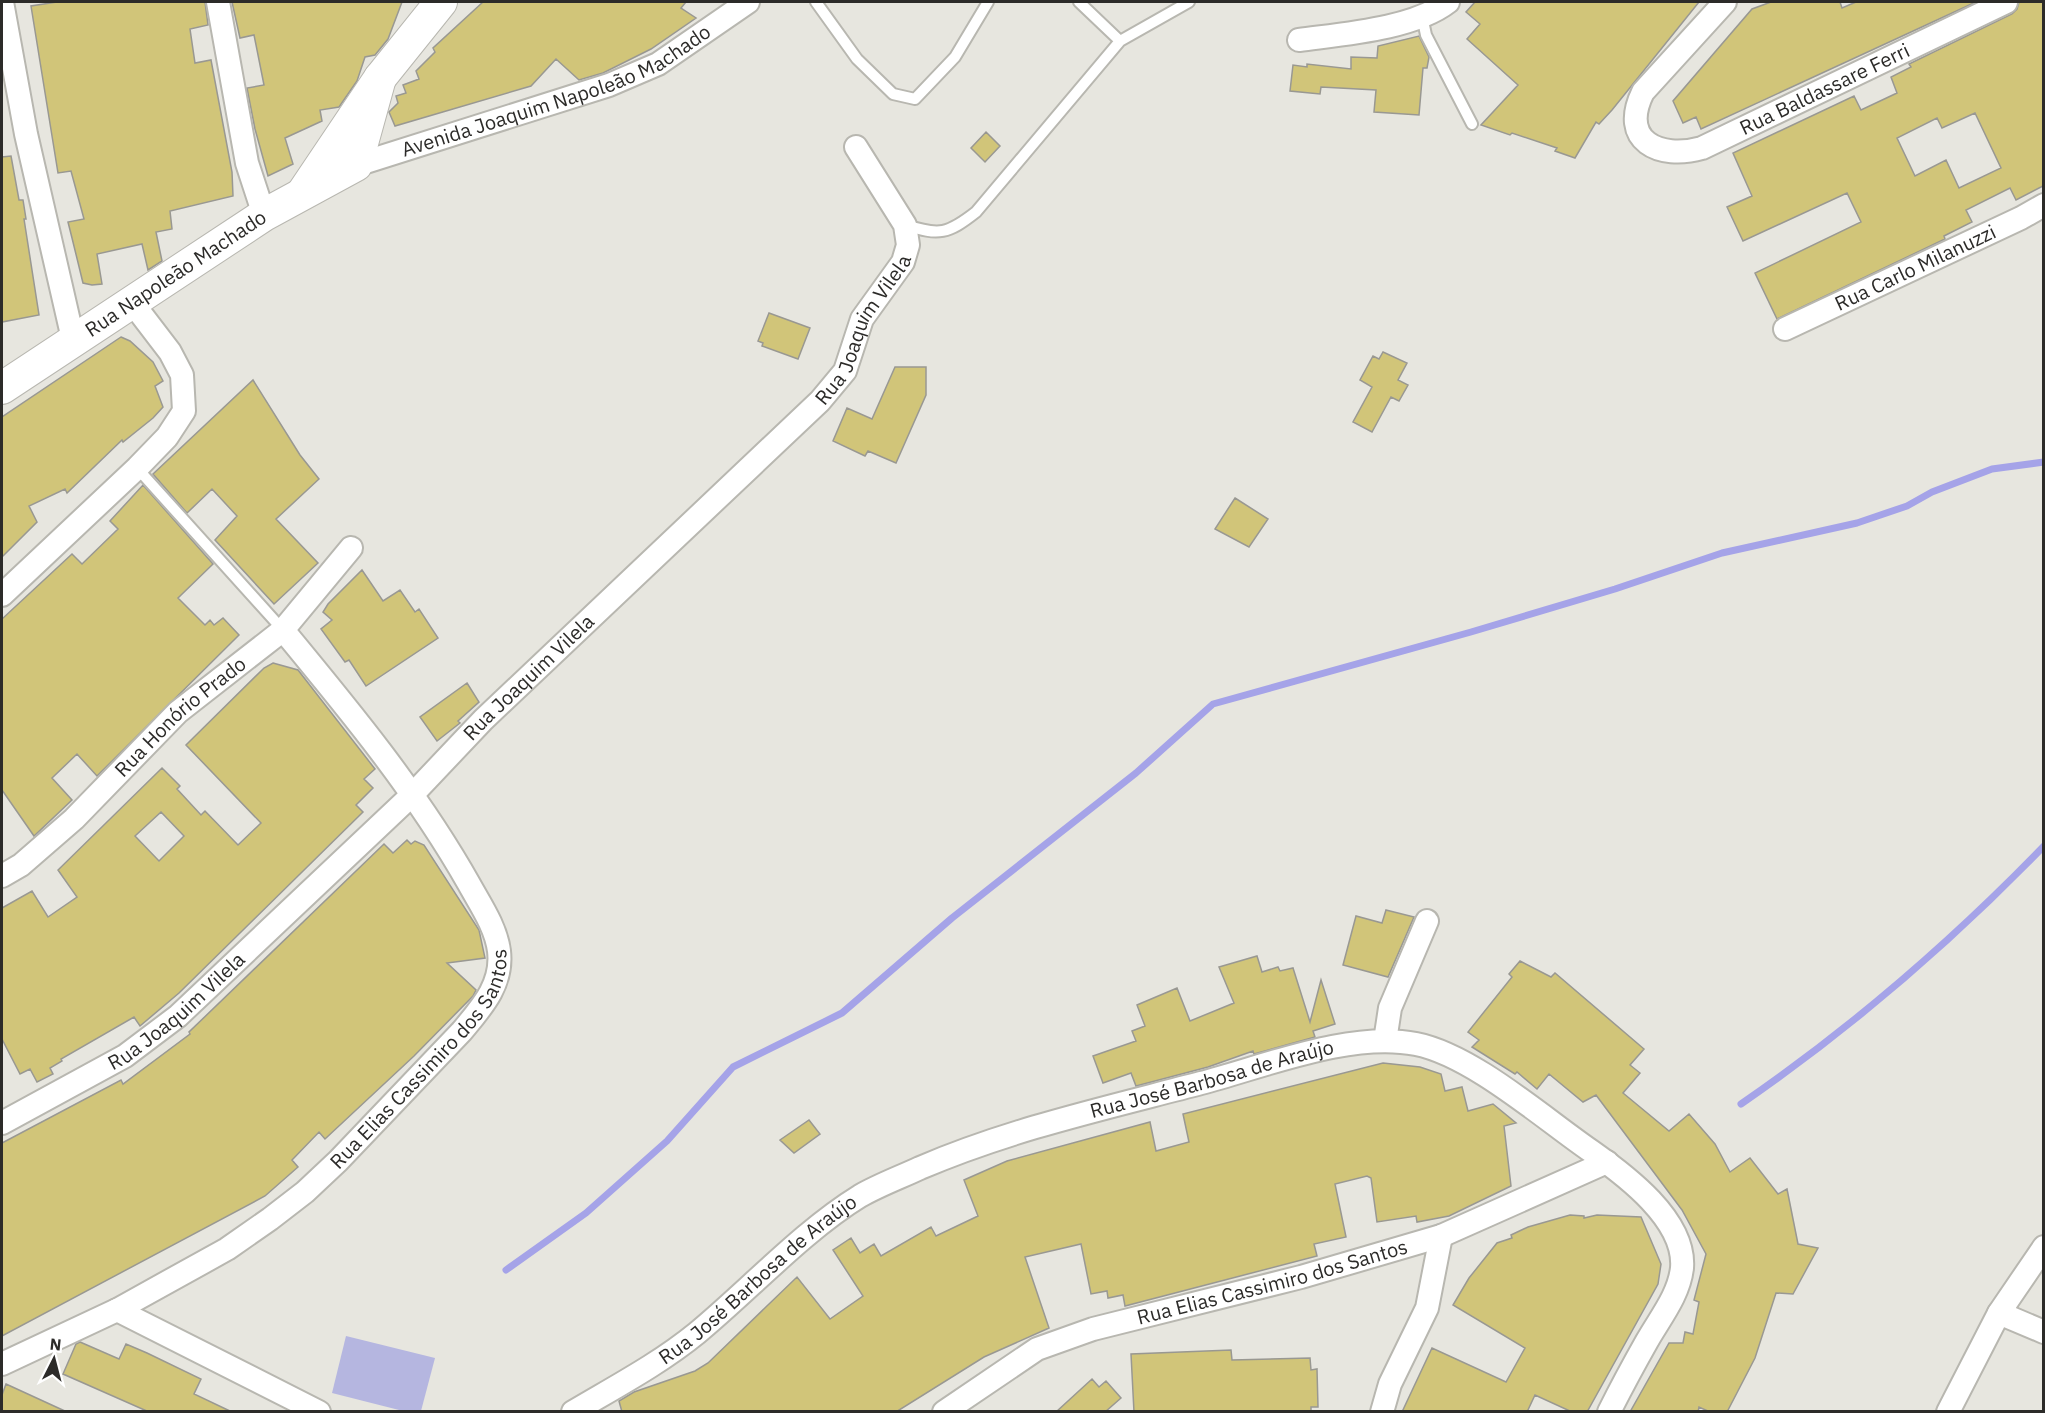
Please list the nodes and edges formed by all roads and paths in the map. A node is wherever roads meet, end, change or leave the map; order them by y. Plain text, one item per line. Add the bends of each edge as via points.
1 (2, 2) edge
2 (218, 2) edge
3 (748, 2) edge
4 (816, 2) edge
5 (988, 2) edge
6 (1079, 2) edge
7 (1189, 2) edge
8 (1448, 2) edge
9 (1725, 2) edge
10 (2006, 2) edge
11 (433, 5) edge
12 (1422, 16) junction
13 (1299, 40) dead end
14 (1120, 41) junction
15 (380, 78) junction
16 (1472, 124) dead end
17 (856, 147) dead end
18 (356, 165) junction
19 (302, 194) junction
20 (2043, 205) edge
21 (264, 215) junction
22 (905, 225) junction
23 (131, 301) junction
24 (1785, 329) dead end
25 (73, 339) junction
26 (2, 388) edge
27 (137, 468) junction
28 (351, 548) dead end
29 (2, 595) edge
30 (282, 630) junction
31 (413, 794) junction
32 (2, 876) edge
33 (1427, 921) dead end
34 (1385, 1041) junction
35 (2, 1123) edge
36 (1607, 1162) junction
37 (1442, 1236) junction
38 (2043, 1247) edge
39 (117, 1310) junction
40 (1999, 1313) junction
41 (2043, 1332) edge
42 (2, 1364) edge
43 (319, 1412) edge
44 (573, 1412) edge
45 (944, 1412) edge
46 (1382, 1412) edge
47 (1608, 1412) edge
48 (1948, 1412) edge

1 - 25 street via 26,134
2 - 21 street via 247,163
3 - 18 street, Avenida Joaquim Napoleão Machado via 658,64 609,85
4 - 5 lane via 857,59 893,94 915,99 955,57
6 - 14 lane
7 - 14 lane
8 - 12 street
9 - 10 street, Rua Baldassare Ferri via 1643,92 1636,118 1643,139 1650,146 1667,153 1702,148
11 - 15 main road
12 - 13 street
12 - 16 lane via 1426,35
14 - 22 lane via 976,212 954,229 932,234
15 - 18 main road
15 - 19 main road
17 - 22 street, Rua Joaquim Vilela
18 - 19 main road, Rua Napoleão Machado
19 - 21 main road, Rua Napoleão Machado
20 - 24 street, Rua Carlo Milanuzzi
21 - 23 main road, Rua Napoleão Machado
22 - 31 street, Rua Joaquim Vilela via 908,245 903,262 862,319 845,371 820,401 483,720
23 - 25 main road, Rua Napoleão Machado
23 - 27 street via 170,352 182,375 184,392 184,411 167,437
25 - 26 main road, Rua Napoleão Machado
27 - 29 street
27 - 30 lane
28 - 30 street, Rua Honório Prado
30 - 31 street, Rua Elias Cassimiro dos Santos
30 - 32 street, Rua Honório Prado via 178,712 74,819 21,865
31 - 35 street, Rua Joaquim Vilela via 163,1028 125,1056
31 - 39 street, Rua Elias Cassimiro dos Santos via 460,868 496,936 499,969 486,1002 305,1192 227,1249
33 - 34 street via 1390,1008
34 - 36 street, Rua José Barbosa de Araújo via 1416,1044 1457,1058
34 - 44 street, Rua José Barbosa de Araújo via 1295,1057 1058,1119 966,1149 861,1195 672,1352
36 - 37 street, Rua Elias Cassimiro dos Santos
36 - 47 street, Rua José Barbosa de Araújo via 1658,1208 1674,1237 1682,1266 1669,1305
37 - 45 street, Rua Elias Cassimiro dos Santos via 1301,1277 1093,1329 1037,1349
37 - 46 street via 1427,1308 1390,1384
38 - 40 street
39 - 42 street, Rua Elias Cassimiro dos Santos
39 - 43 street
40 - 41 street
40 - 48 street

